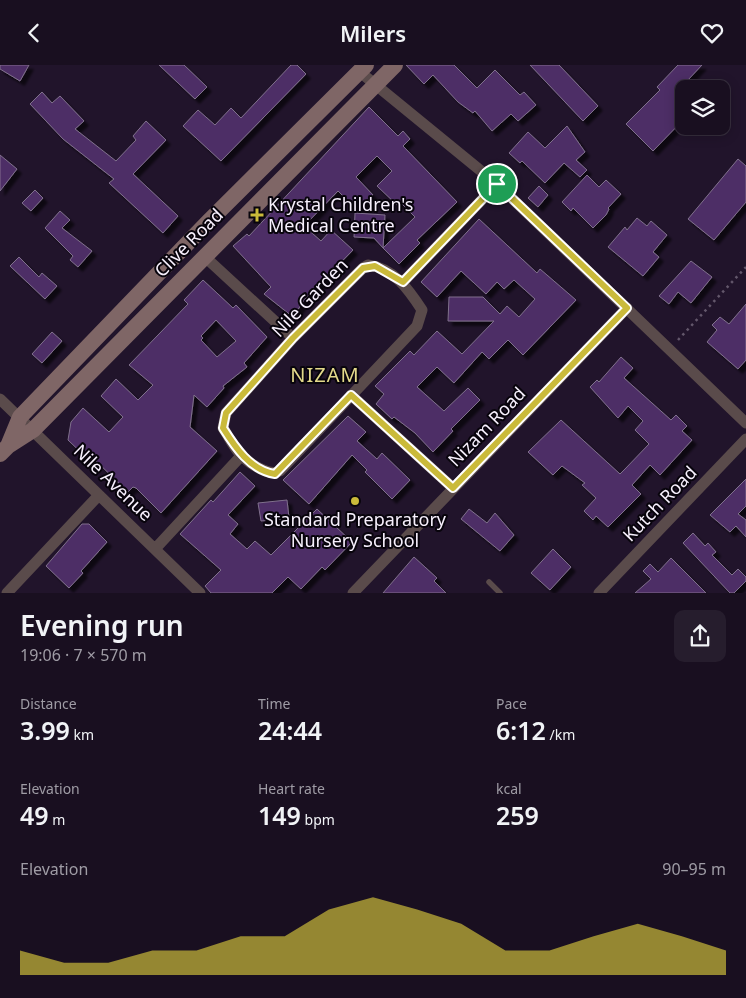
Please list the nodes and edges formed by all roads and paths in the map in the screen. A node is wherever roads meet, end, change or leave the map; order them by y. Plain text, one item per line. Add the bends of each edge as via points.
1 (395, 65) edge
2 (363, 68) edge
3 (376, 86) junction
4 (497, 184) junction
5 (208, 222) junction
6 (224, 235) junction
7 (204, 256) junction
8 (746, 267) edge
9 (403, 282) junction
10 (627, 308) junction
11 (293, 338) junction
12 (670, 349) junction
13 (351, 395) junction
14 (0, 399) edge
15 (20, 417) junction
16 (746, 423) edge
17 (33, 430) junction
18 (746, 439) edge
19 (4, 450) edge
20 (241, 456) junction
21 (453, 488) junction
22 (99, 495) junction
23 (155, 549) junction
24 (489, 582) dead end
25 (7, 593) edge
26 (200, 593) edge
27 (353, 593) edge
28 (500, 593) edge
29 (599, 593) edge

1 - 3 street, Clive Road
2 - 3 street
2 - 5 street, Clive Road
3 - 4 street
3 - 6 street, Clive Road
4 - 9 street
4 - 10 street
5 - 6 street
5 - 15 street, Clive Road
6 - 7 street, Clive Road
7 - 11 street
7 - 17 street, Clive Road
8 - 12 path
9 - 11 street, Nile Garden via 375,266 363,268
9 - 13 street, Nile Garden via 422,311 417,326
10 - 12 street
10 - 21 street, Nizam Road
11 - 20 street, Nile Garden via 226,413 223,428
12 - 16 street
13 - 20 street, Nile Garden via 275,474
13 - 21 street
14 - 15 street, Nile Avenue
15 - 17 street, Nile Avenue
15 - 19 street, Clive Road
17 - 19 street, Clive Road
17 - 22 street, Nile Avenue
18 - 29 street, Kutch Road
20 - 23 street
21 - 27 street, Nizam Road
22 - 23 street, Nile Avenue
22 - 25 street
23 - 26 street, Nile Avenue
24 - 28 lane

